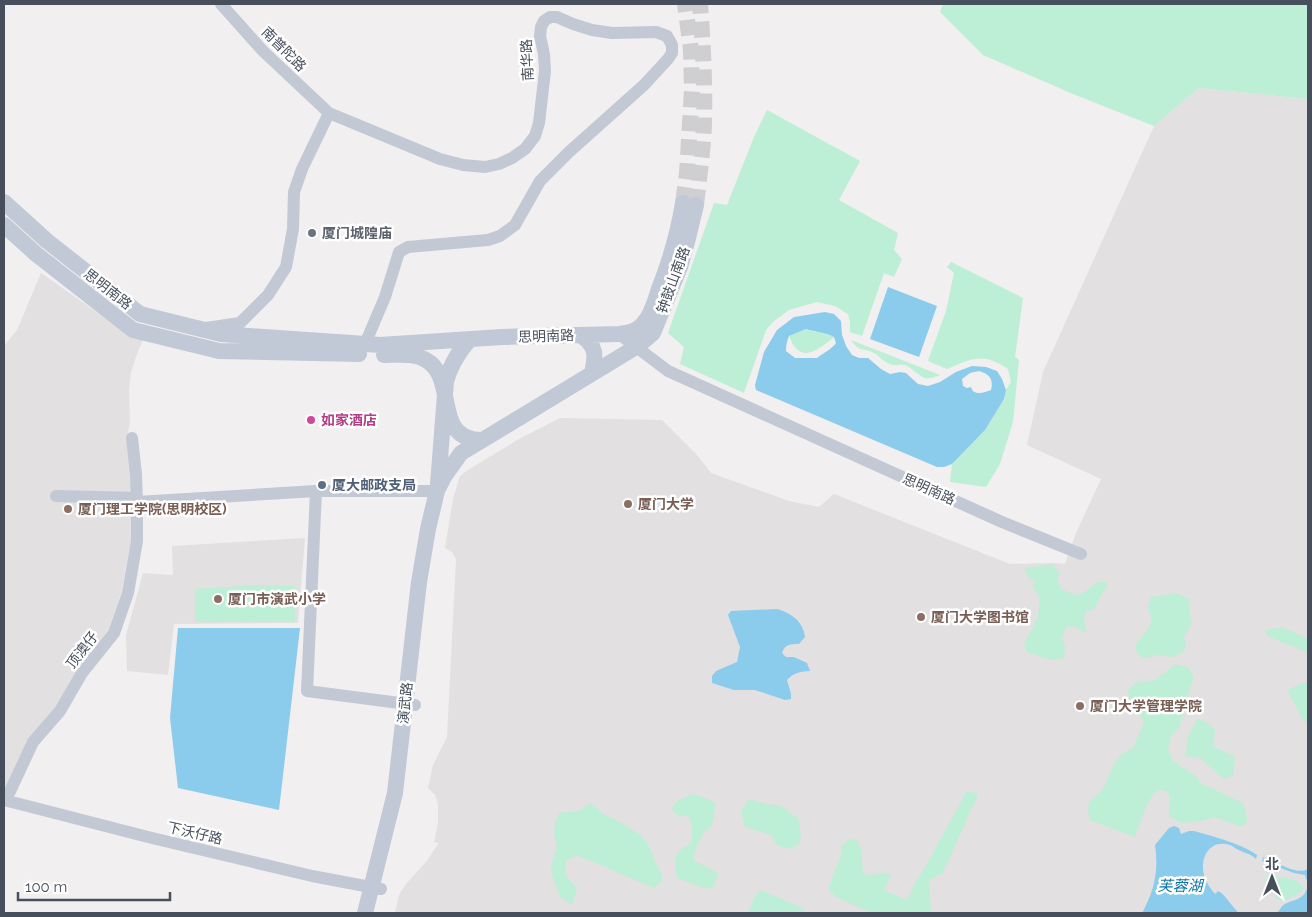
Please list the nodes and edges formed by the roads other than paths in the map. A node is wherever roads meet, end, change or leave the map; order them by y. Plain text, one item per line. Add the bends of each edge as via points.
1 (221, 4) edge
2 (329, 113) junction
3 (4, 202) edge
4 (4, 226) edge
5 (201, 329) junction
6 (619, 334) junction
7 (580, 335) junction
8 (470, 340) junction
9 (365, 344) junction
10 (636, 347) junction
11 (592, 373) junction
12 (444, 398) junction
13 (132, 438) dead end
14 (480, 440) junction
15 (316, 491) junction
16 (437, 491) junction
17 (56, 496) dead end
18 (137, 500) junction
19 (1081, 554) dead end
20 (410, 705) junction
21 (5, 800) edge
22 (376, 888) junction
23 (365, 913) edge
24 (375, 913) edge

1 - 2 street, 南普陀路 via 263,51
2 - 5 street via 294,192 294,229 286,267 268,295 240,323
2 - 9 street, 南华路 via 440,159 485,167 512,158 535,136 545,71 541,27 550,17 612,33 656,32 667,36 672,45 668,59 644,85 540,181 515,225 488,240 408,246 399,252
3 - 5 main road, 思明南路 via 48,242 140,314
4 - 12 main road, 思明南路 via 133,330 218,351 417,356 435,367 442,380
5 - 9 main road, 思明南路 via 221,334
6 - 7 main road, 思明南路
6 - 10 street, 思明南路
6 - 10 main road, 钟鼓山南路 via 633,332 652,311 689,204 687,242 680,267 653,333
7 - 8 main road, 思明南路
7 - 11 main road via 594,350
8 - 9 main road, 思明南路
8 - 12 main road, 演武路 via 452,364
10 - 11 main road, 钟鼓山南路
10 - 19 street, 思明南路 via 668,371 1002,522
11 - 14 main road, 钟鼓山南路
12 - 14 main road via 454,427 462,436
12 - 16 main road, 演武路
13 - 18 street, 顶澳仔
14 - 16 main road, 钟鼓山南路 via 461,453
15 - 16 street
15 - 18 street
15 - 20 street via 307,691
16 - 20 main road, 演武路 via 432,553
17 - 18 street
18 - 21 street, 顶澳仔 via 137,541 128,593 114,633 82,673 60,711 33,742
20 - 22 main road, 演武路 via 405,795
21 - 22 street, 下沃仔路 via 312,876
22 - 23 main road, 演武路
22 - 24 main road, 演武路

